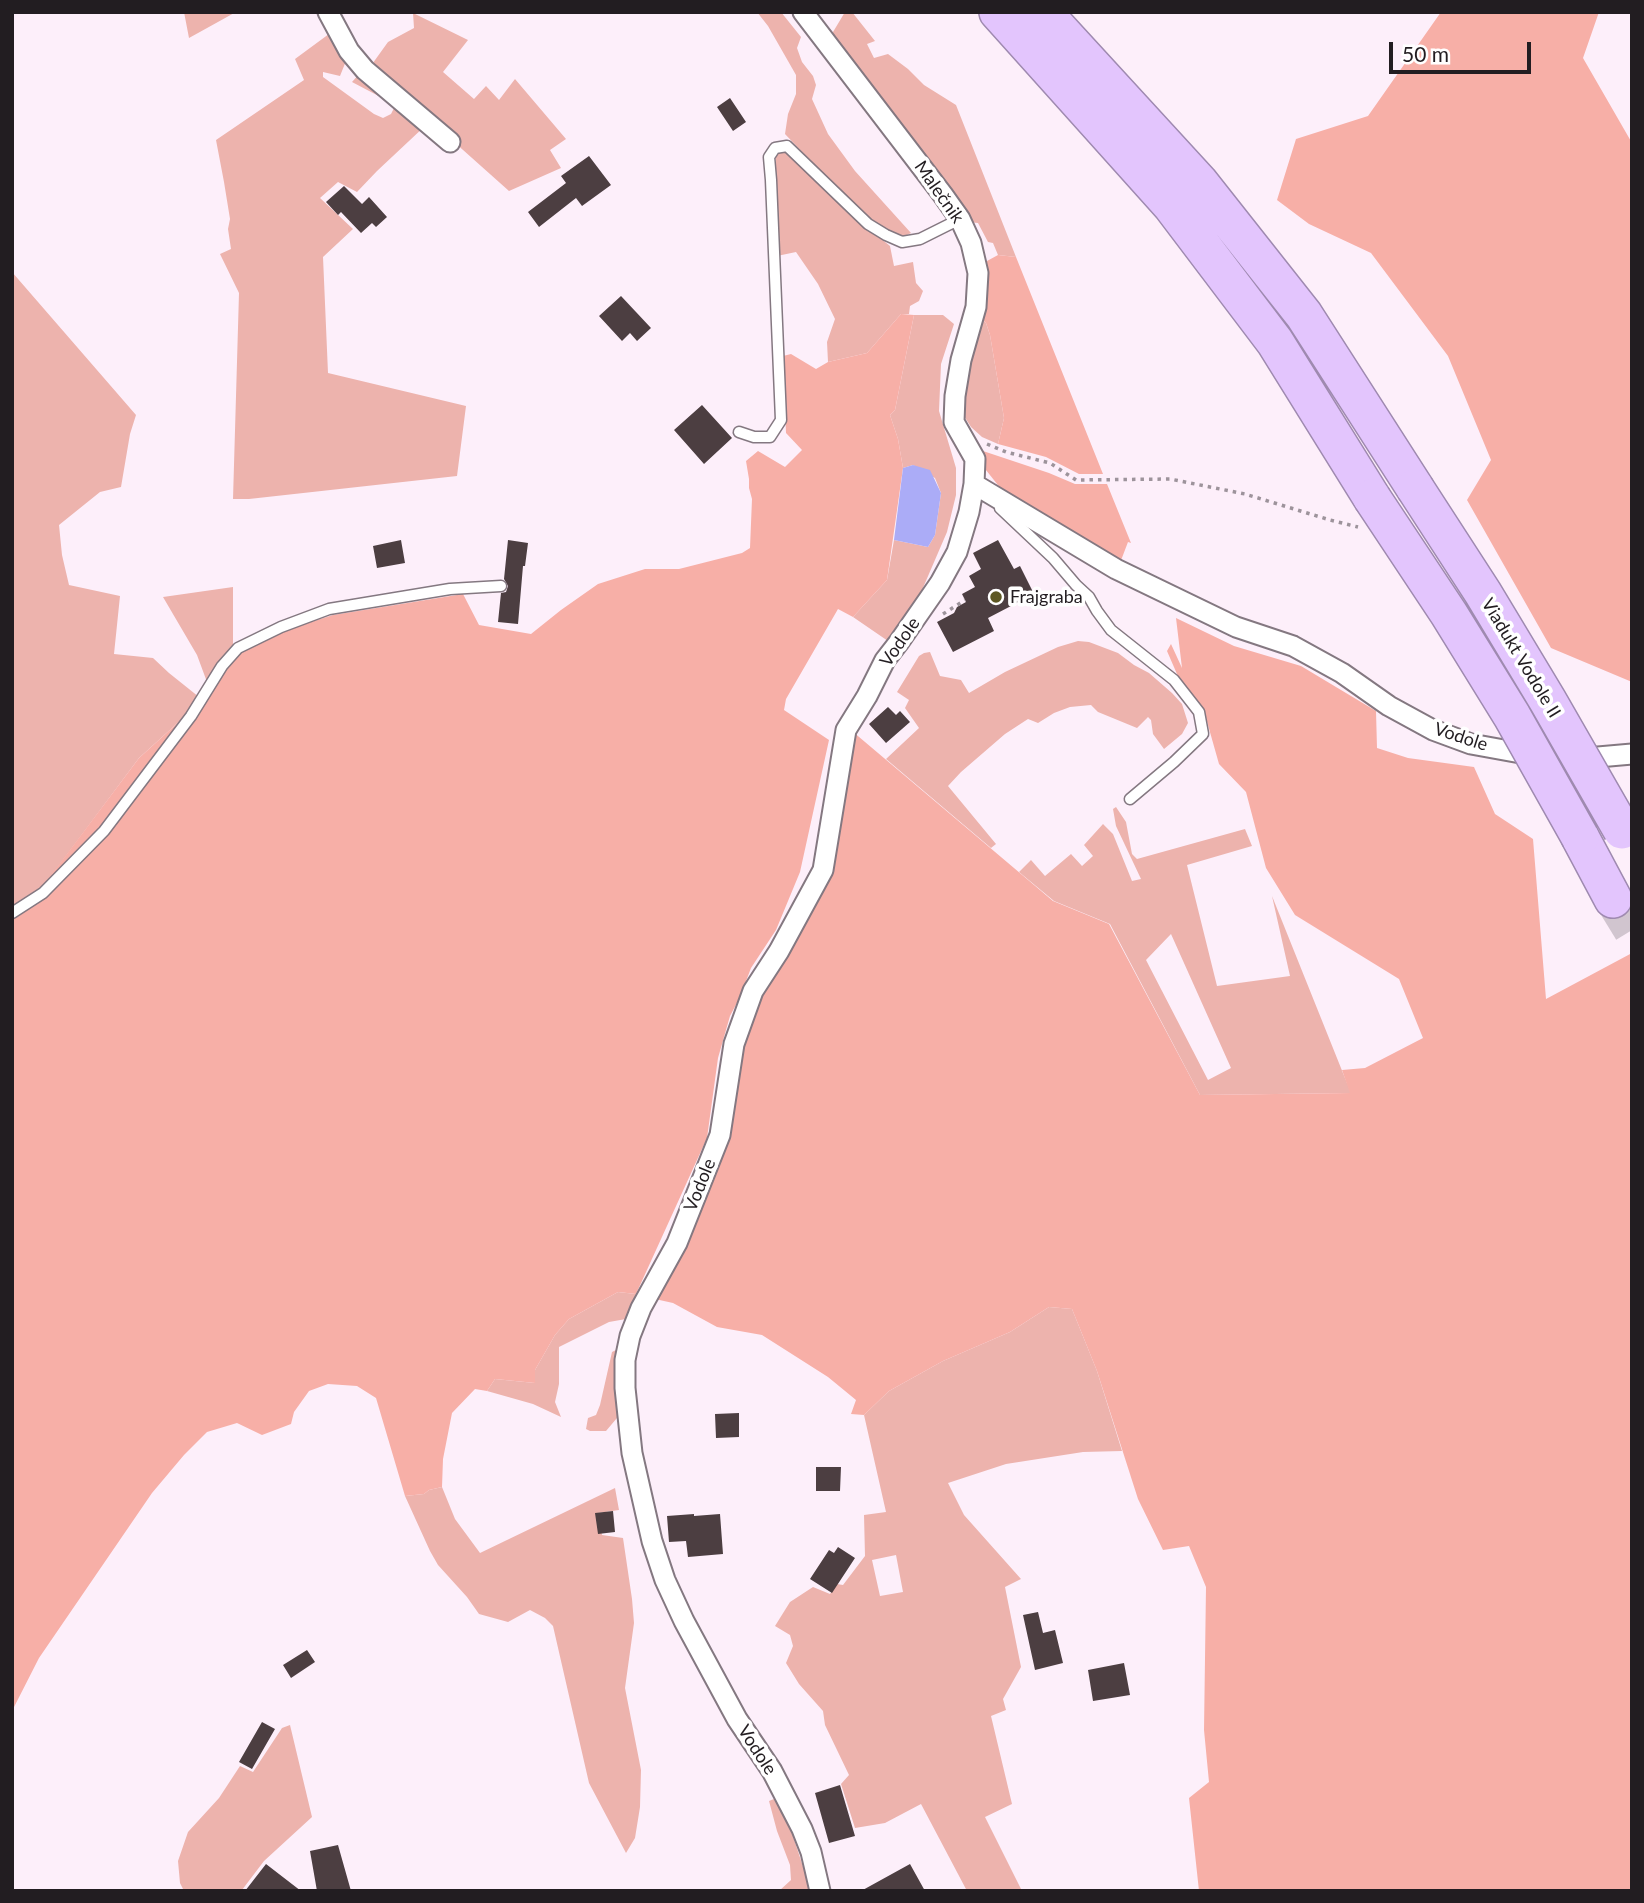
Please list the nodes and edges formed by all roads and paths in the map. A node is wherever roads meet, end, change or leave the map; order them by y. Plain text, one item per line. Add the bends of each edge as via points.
1 (328, 12) edge
2 (803, 12) edge
3 (998, 12) edge
4 (1043, 12) edge
5 (450, 142) dead end
6 (960, 219) junction
7 (739, 432) dead end
8 (960, 433) junction
9 (974, 484) junction
10 (1369, 513) junction
11 (501, 586) dead end
12 (965, 600) dead end
13 (949, 611) dead end
14 (1632, 754) edge
15 (1130, 799) dead end
16 (1627, 839) edge
17 (1613, 899) tunnel mouth
18 (12, 913) edge
19 (820, 1891) edge

1 - 5 street via 365,70
2 - 6 street, Malečnik
3 - 10 highway via 1172,206 1275,342
4 - 16 highway, Viadukt Vodole II, bridge via 1199,182 1296,305 1483,593
6 - 7 lane via 920,239 902,242 869,224 787,146 775,148 769,157 781,420 770,437
6 - 8 street, Malečnik via 978,273 976,307 955,396 954,422
8 - 9 street, Malečnik via 975,459
8 - 10 path via 1050,463 1076,480 1170,479 1245,494 1330,520
9 - 14 street, Vodole via 1116,569 1236,627 1293,646 1433,730 1471,744 1526,754
9 - 15 lane via 1053,558 1089,597 1111,630 1174,680 1199,712 1203,734
9 - 19 street, Vodole via 957,552 885,660 846,730 823,870 753,991 734,1044 720,1135 677,1243 641,1308 625,1360 632,1453 665,1580 737,1719 772,1771 802,1829
10 - 17 highway, bridge via 1448,614 1512,716
11 - 18 lane via 450,589 329,609 238,648 104,831 43,893
12 - 13 path

